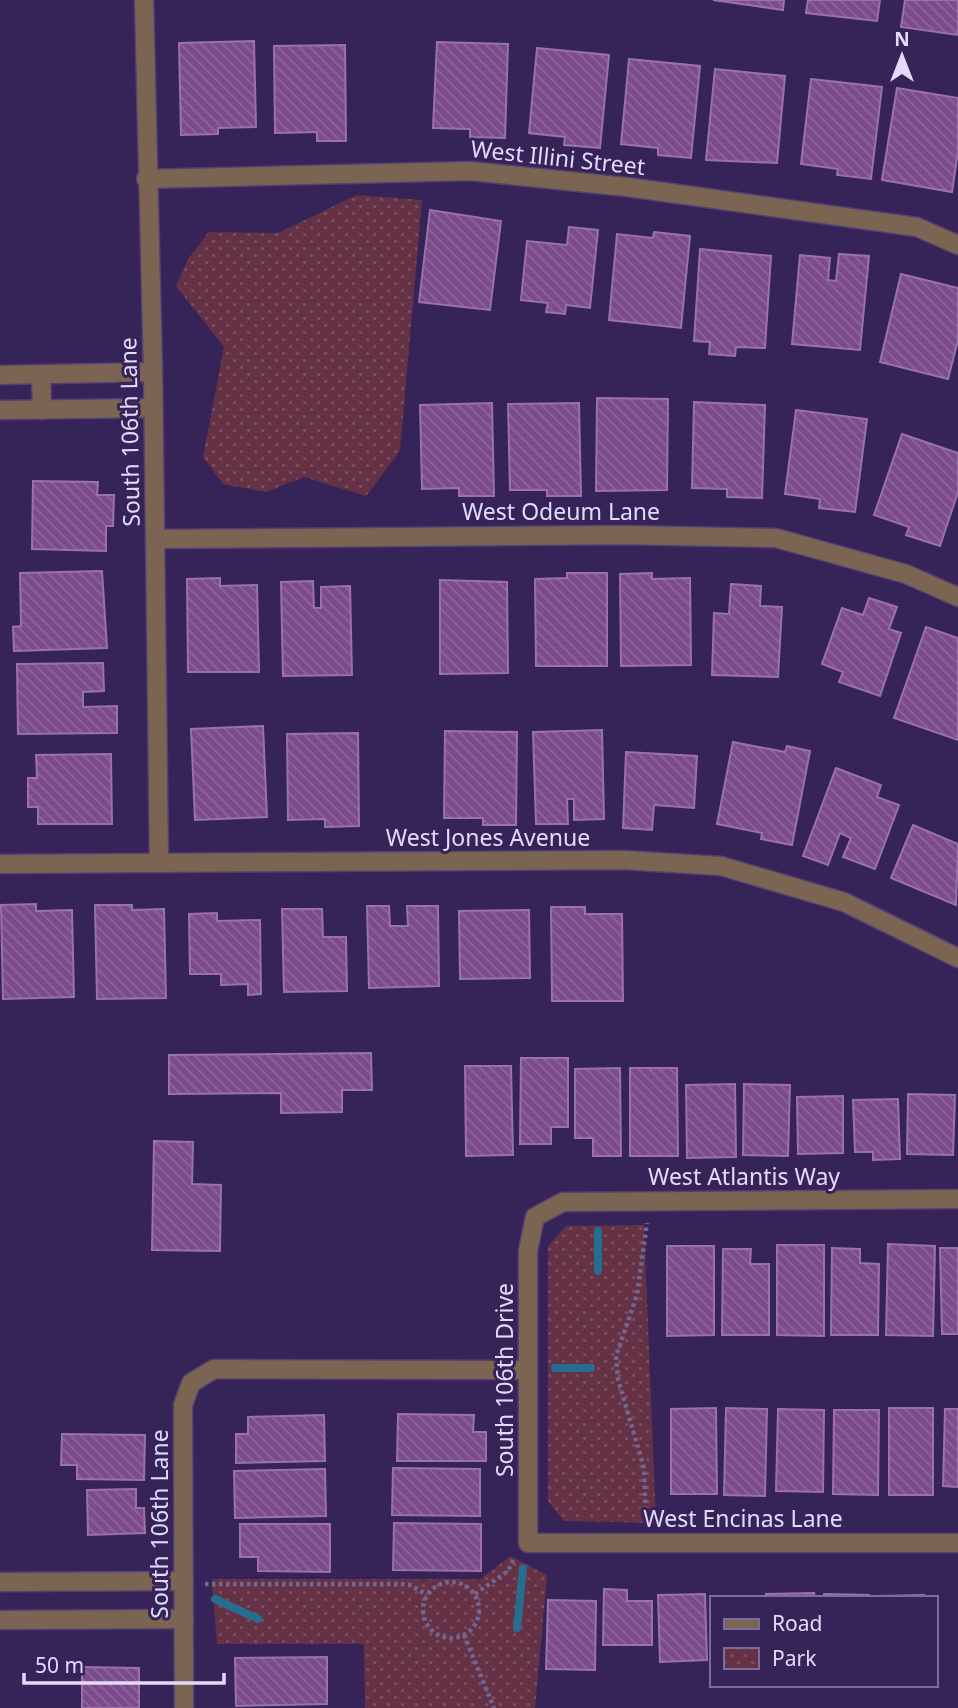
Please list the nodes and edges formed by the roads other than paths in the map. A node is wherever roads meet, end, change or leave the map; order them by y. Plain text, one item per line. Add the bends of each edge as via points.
1 (144, 0) edge
2 (146, 179) junction
3 (958, 245) edge
4 (153, 372) junction
5 (41, 374) junction
6 (0, 375) edge
7 (153, 408) junction
8 (0, 410) edge
9 (42, 410) junction
10 (155, 539) junction
11 (958, 597) edge
12 (159, 863) junction
13 (0, 864) edge
14 (958, 958) edge
15 (958, 1199) edge
16 (534, 1217) joint
17 (527, 1370) junction
18 (528, 1543) joint
19 (958, 1543) edge
20 (184, 1581) junction
21 (0, 1582) edge
22 (184, 1619) junction
23 (0, 1620) edge
24 (184, 1708) edge

1 - 2 street, South 106th Lane
2 - 3 street, West Illini Street via 470,171 628,187 917,227
2 - 4 street, South 106th Lane
4 - 5 street
4 - 7 street, South 106th Lane
5 - 6 street
5 - 9 street
7 - 9 street
7 - 10 street, South 106th Lane
8 - 9 street
10 - 11 street, West Odeum Lane via 776,538 906,575
10 - 12 street, South 106th Lane
12 - 13 street, West Jones Avenue
12 - 14 street, West Jones Avenue via 623,860 721,866 844,902
15 - 16 street, West Atlantis Way via 563,1202
16 - 17 street, South 106th Drive via 528,1251
17 - 18 street, South 106th Drive
17 - 20 street, South 106th Lane via 214,1369 191,1382 183,1405
18 - 19 street, West Encinas Lane
20 - 21 street
20 - 22 street, South 106th Lane
22 - 23 street
22 - 24 street, South 106th Lane

